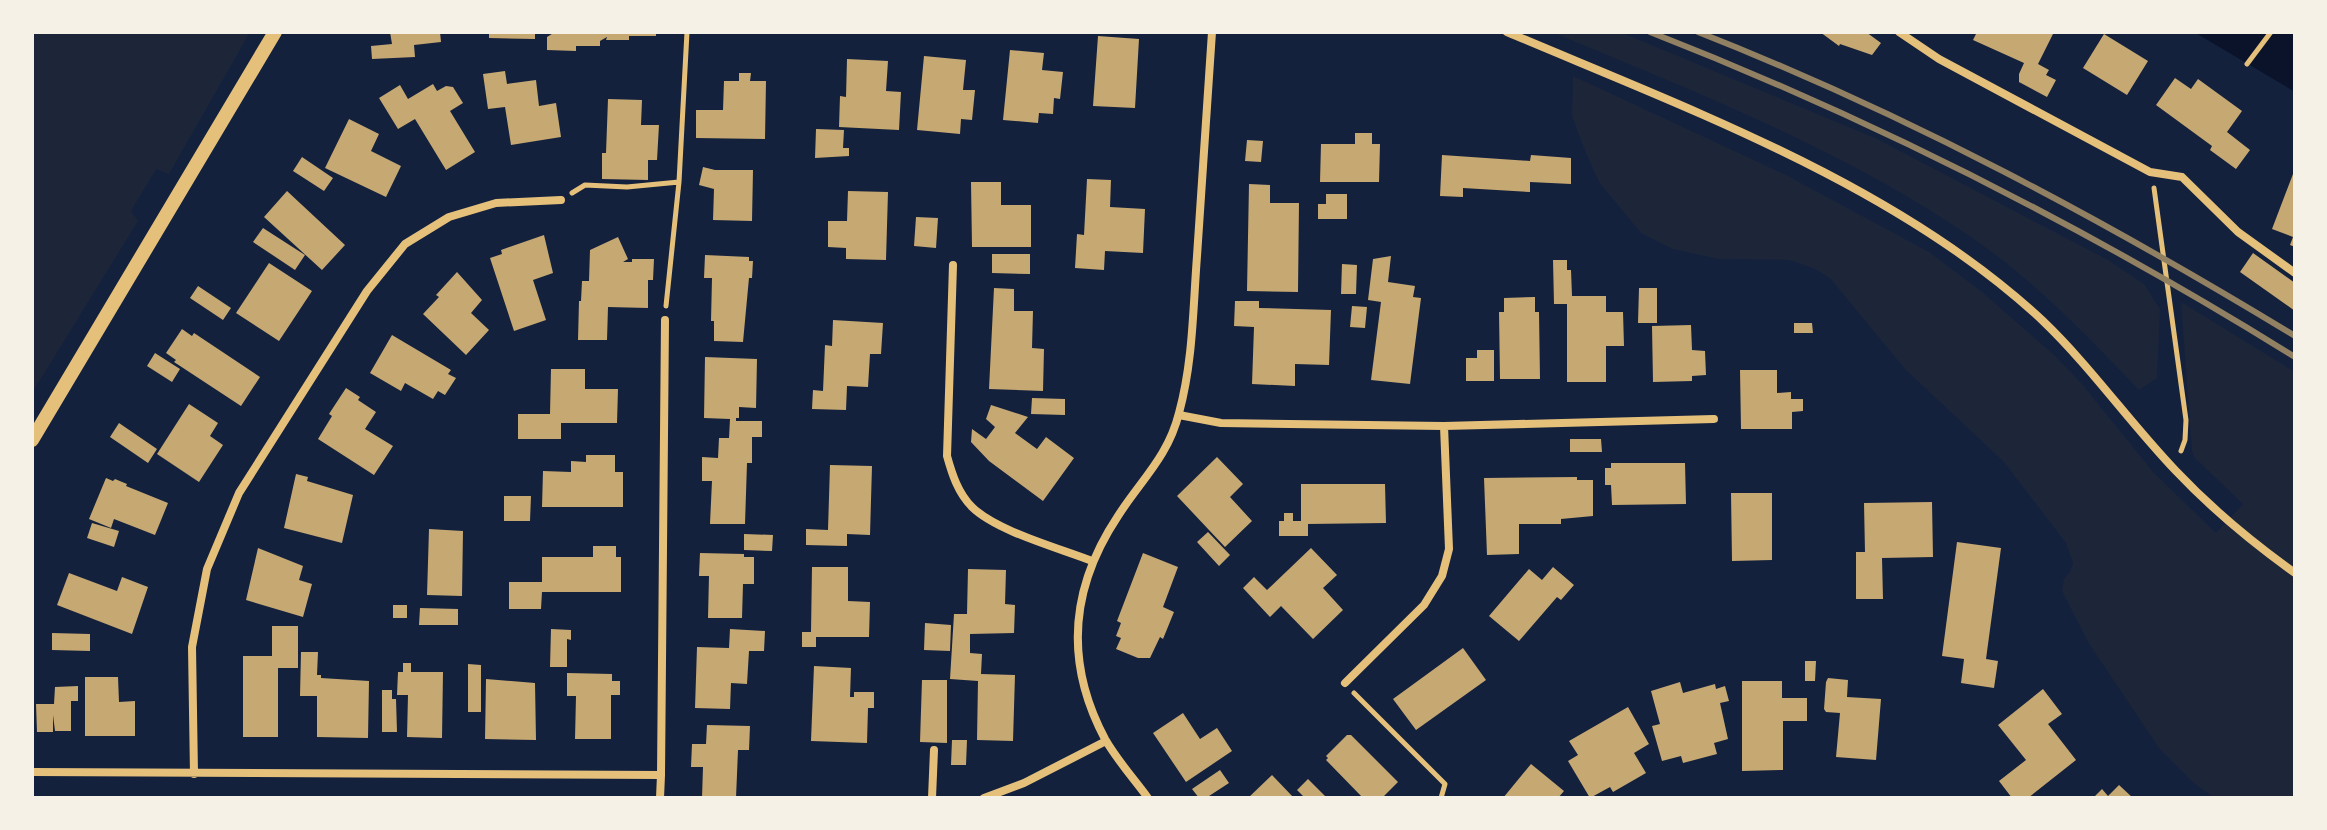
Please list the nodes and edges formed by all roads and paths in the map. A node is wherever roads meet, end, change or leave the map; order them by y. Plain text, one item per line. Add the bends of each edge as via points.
1 (275, 32) edge
2 (687, 32) edge
3 (1212, 32) edge
4 (1507, 32) edge
5 (1899, 32) edge
6 (2271, 32) edge
7 (2247, 64) dead end
8 (679, 182) junction
9 (2156, 196) dead end
10 (561, 200) joint
11 (953, 265) dead end
12 (2295, 273) edge
13 (665, 320) joint
14 (1179, 415) junction
15 (1714, 419) dead end
16 (1444, 426) junction
17 (32, 440) edge
18 (2174, 470) junction
19 (1092, 561) junction
20 (2295, 573) edge
21 (1345, 683) joint
22 (1106, 741) junction
23 (934, 750) dead end
24 (32, 772) edge
25 (194, 774) junction
26 (661, 775) junction
27 (660, 798) edge
28 (932, 798) edge
29 (984, 798) edge
30 (1148, 798) edge
31 (1441, 798) edge

1 - 17 street
2 - 8 path
3 - 14 street via 1190,357
4 - 18 street via 1702,114 1843,183 1959,252 2043,322
5 - 12 street via 1939,59 2150,172 2182,177 2238,232
6 - 7 path
8 - 10 path via 585,185
8 - 13 path
9 - 18 path via 2186,420
10 - 25 street via 496,203 449,217 405,244 367,291 239,493 207,569 192,647
11 - 19 street via 947,456 954,480 987,520
13 - 26 street
14 - 16 street via 1221,423
14 - 19 street via 1159,462
15 - 16 street
16 - 21 street via 1449,549 1442,576 1424,605
18 - 20 street
19 - 22 street via 1078,610 1078,657 1087,699
21 - 31 path via 1445,784
22 - 29 street
22 - 30 street
23 - 28 street
24 - 25 street
25 - 26 street
26 - 27 street

